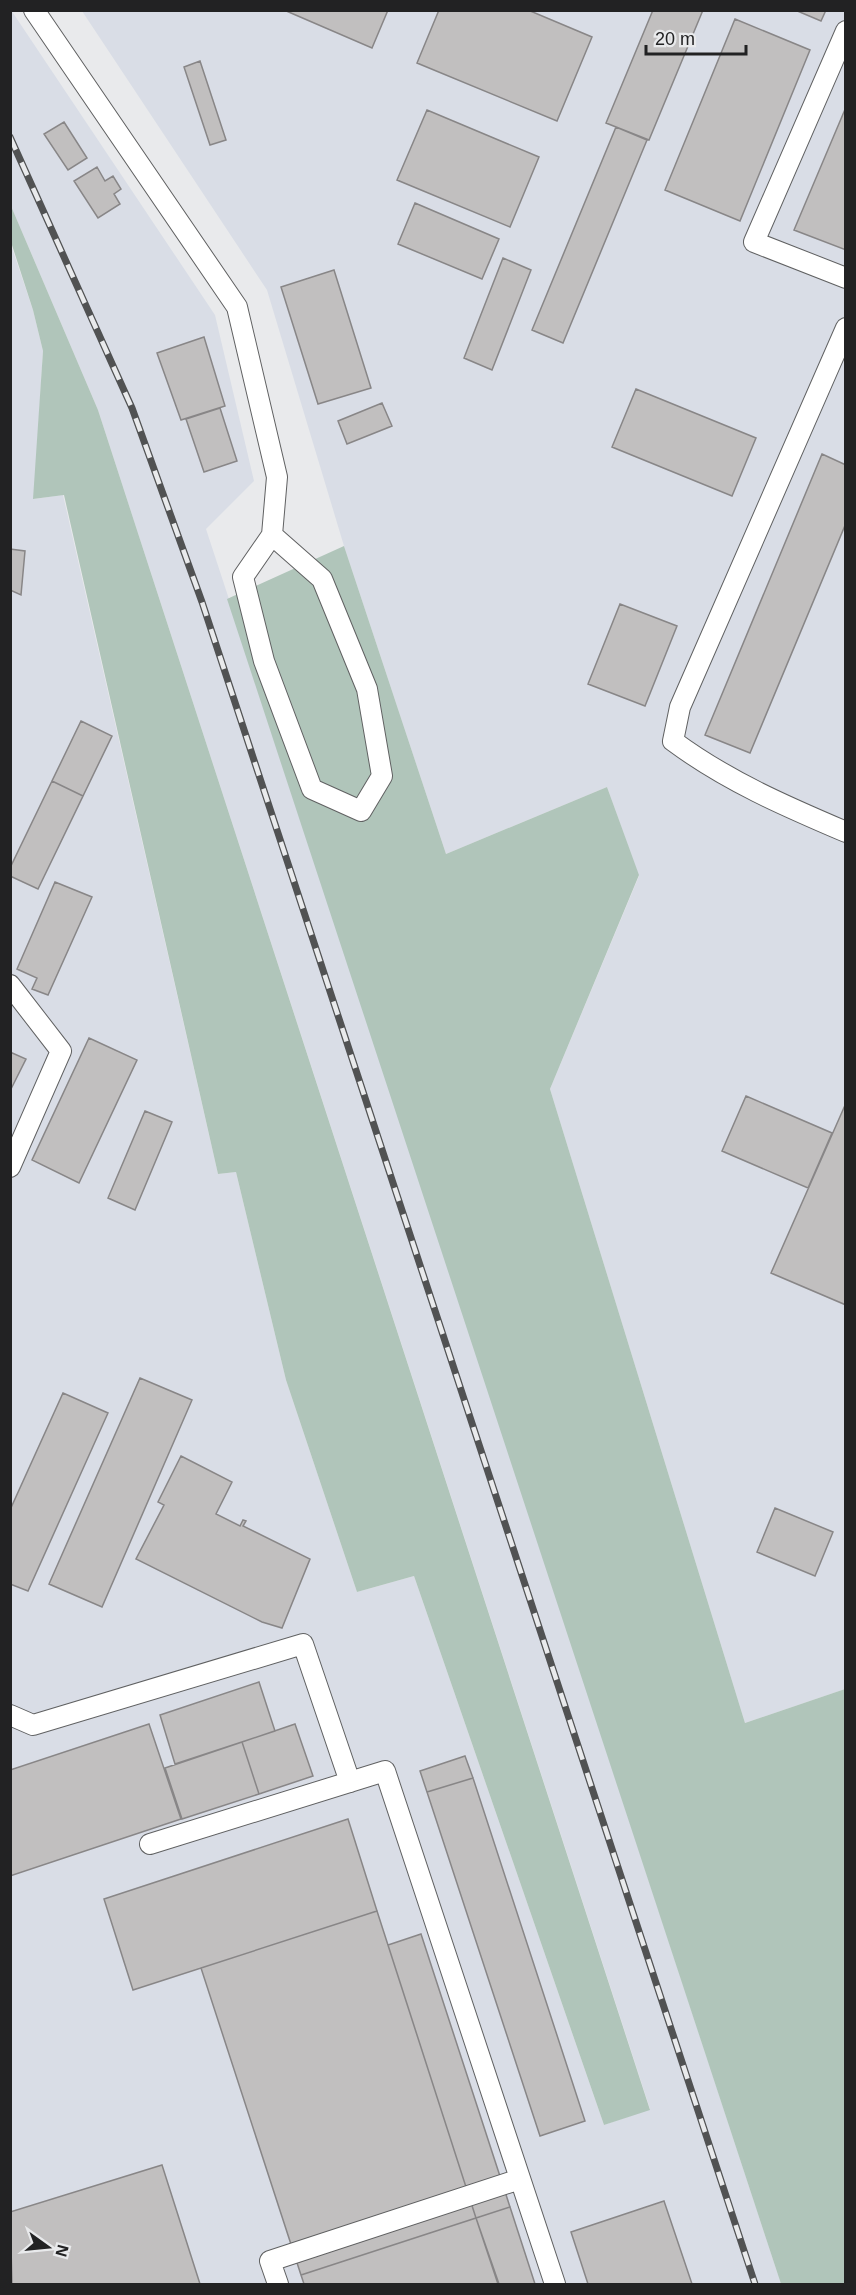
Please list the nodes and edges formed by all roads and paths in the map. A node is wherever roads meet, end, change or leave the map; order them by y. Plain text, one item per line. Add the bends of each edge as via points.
1 (34, 10) edge
2 (846, 31) edge
3 (846, 278) edge
4 (846, 328) edge
5 (272, 535) junction
6 (846, 832) edge
7 (10, 985) edge
8 (10, 1167) edge
9 (10, 1715) edge
10 (350, 1782) junction
11 (150, 1844) dead end
12 (520, 2179) junction
13 (278, 2284) edge
14 (555, 2284) edge

1 - 5 lane via 237,307 277,477
2 - 3 lane via 754,242
4 - 6 lane via 680,707 673,741 763,797
5 - 5 lane via 243,577 264,661 312,789 361,811 382,776 367,689 322,579
7 - 8 lane via 61,1051
9 - 10 lane via 33,1725 303,1644
10 - 11 lane
10 - 12 lane via 386,1771
12 - 13 lane via 270,2261
12 - 14 lane

